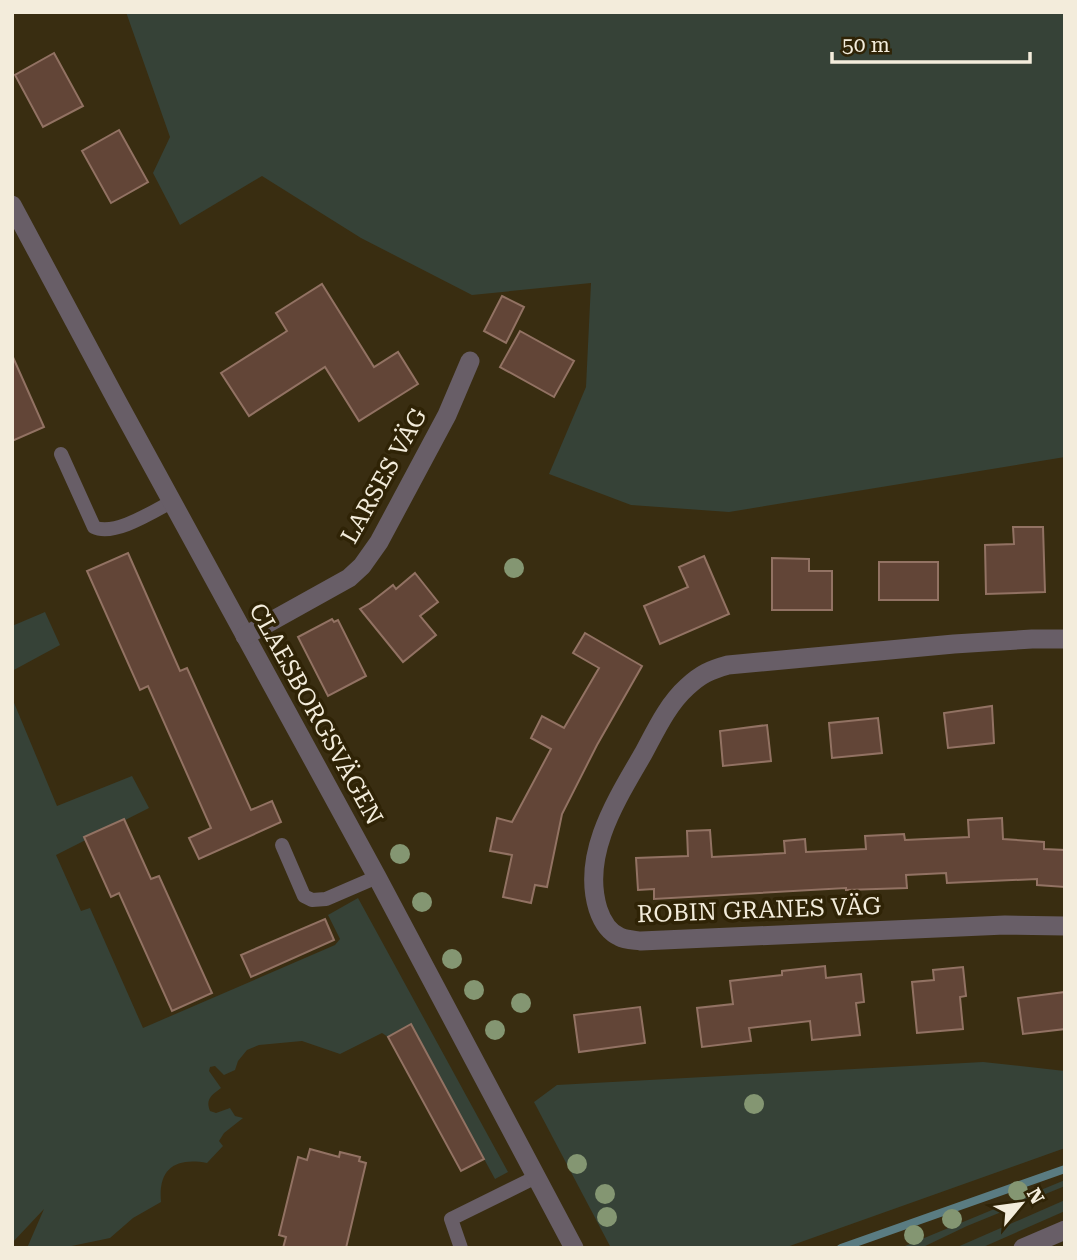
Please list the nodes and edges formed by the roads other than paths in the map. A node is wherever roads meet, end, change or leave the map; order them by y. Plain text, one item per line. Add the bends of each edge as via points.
1 (12, 205) edge
2 (470, 361) dead end
3 (61, 454) dead end
4 (173, 501) junction
5 (245, 636) junction
6 (1065, 639) edge
7 (282, 845) dead end
8 (377, 877) junction
9 (1065, 926) edge
10 (536, 1177) junction
11 (1065, 1230) edge
12 (461, 1248) edge
13 (574, 1248) edge
14 (1023, 1248) edge

1 - 4 street, CLAESBORGSVÄGEN
2 - 5 street, LARSES VÄG via 447,415 362,566 338,585
3 - 4 lane via 94,527 101,530 148,515
4 - 5 street, CLAESBORGSVÄGEN
5 - 8 street, CLAESBORGSVÄGEN
6 - 9 street, ROBIN GRANES VÄG via 738,664 707,671 668,709 631,774 607,820 594,874 603,923 619,937 641,942
7 - 8 lane via 304,896 312,900 326,899
8 - 10 street, CLAESBORGSVÄGEN
10 - 12 lane via 451,1219
10 - 13 street, CLAESBORGSVÄGEN
11 - 14 street

